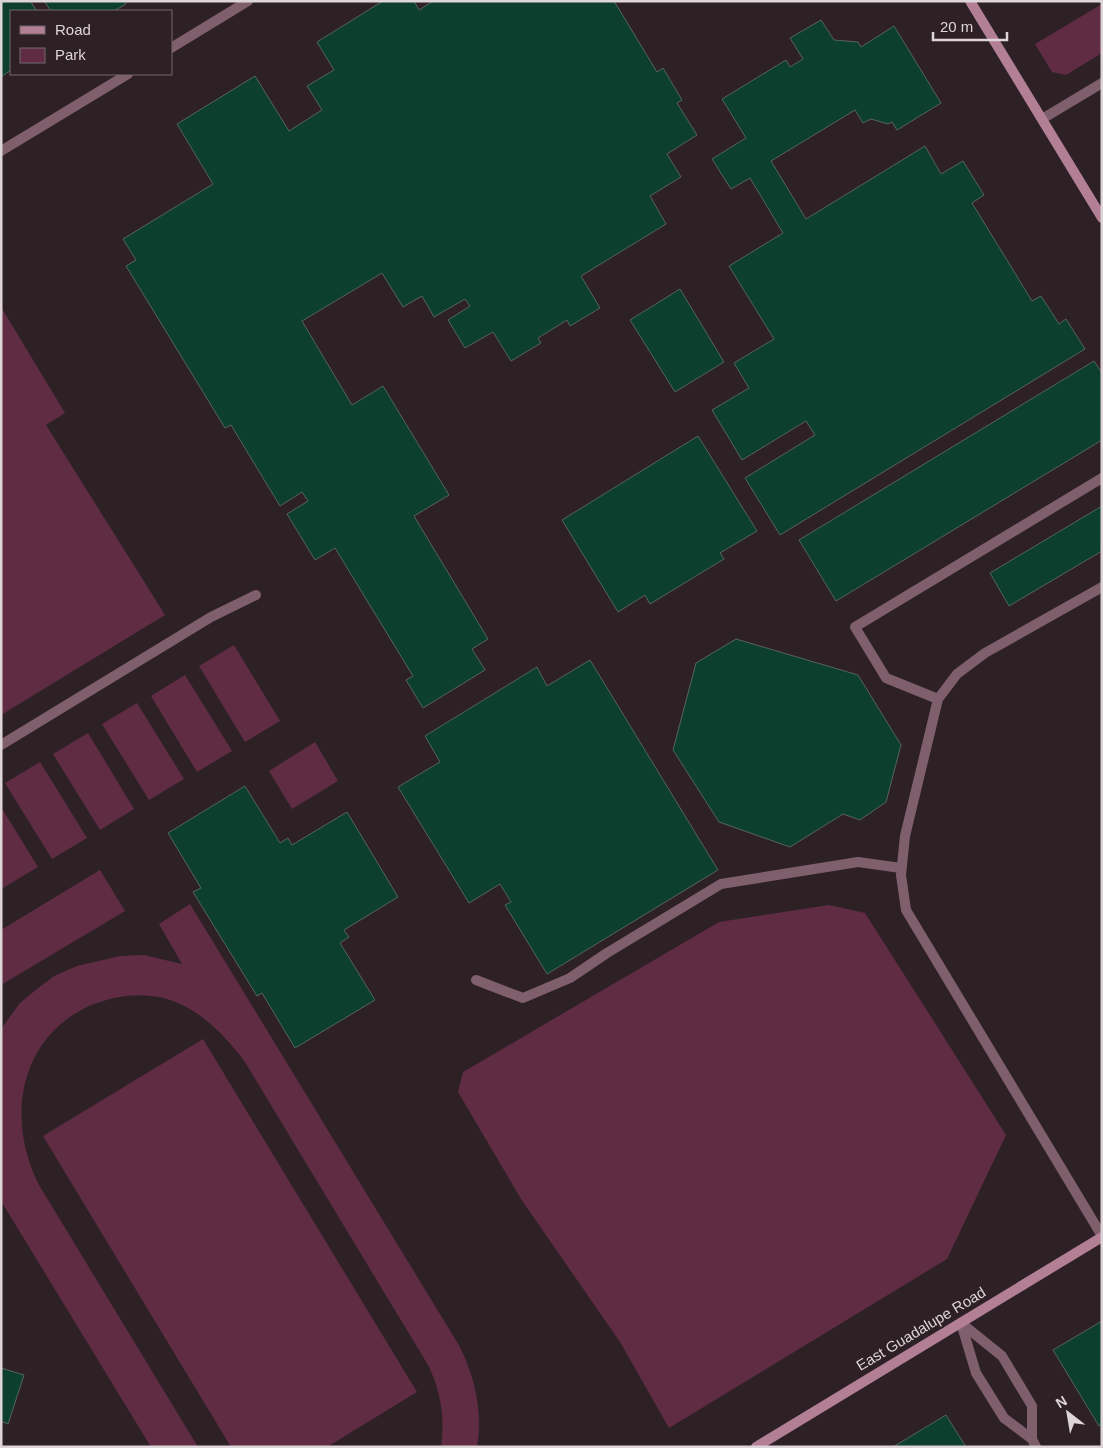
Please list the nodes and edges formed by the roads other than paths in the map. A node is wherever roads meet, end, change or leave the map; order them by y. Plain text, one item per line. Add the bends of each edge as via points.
1 (248, 1) edge
2 (970, 1) edge
3 (172, 47) edge
4 (126, 75) edge
5 (1102, 83) edge
6 (1042, 119) junction
7 (1, 151) edge
8 (1102, 218) edge
9 (1102, 478) edge
10 (1102, 587) edge
11 (256, 595) dead end
12 (938, 699) junction
13 (1, 745) edge
14 (901, 868) junction
15 (476, 980) dead end
16 (1102, 1237) edge
17 (961, 1323) junction
18 (1034, 1443) edge
19 (756, 1447) edge

1 - 3 street
2 - 6 main road
4 - 7 street
5 - 6 street
6 - 8 main road
9 - 12 street via 855,626 886,678
10 - 12 street via 985,653 956,674
11 - 13 street via 210,617
12 - 14 street via 905,836
14 - 15 street via 858,862 720,884 570,978 523,998
14 - 16 street via 906,910
16 - 17 main road, East Guadalupe Road
17 - 18 street via 976,1372 994,1403 1004,1418
17 - 18 street via 1002,1356 1007,1364 1032,1406
17 - 19 main road, East Guadalupe Road

